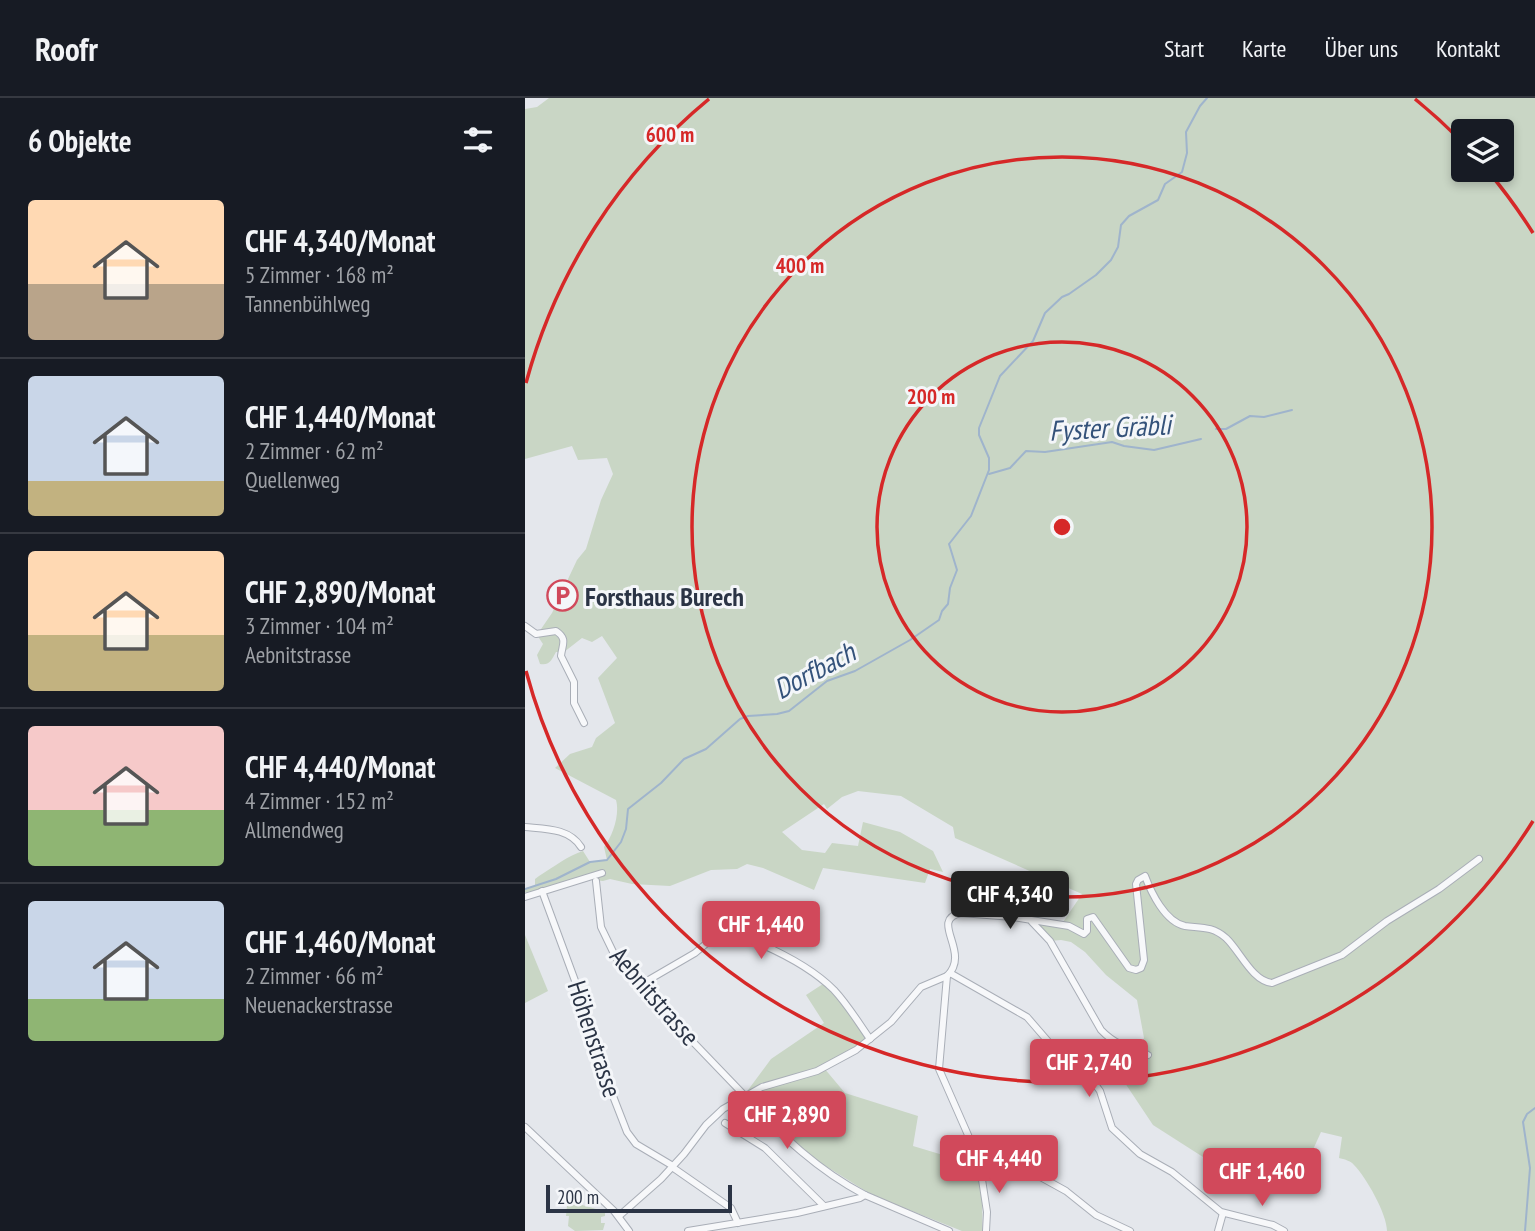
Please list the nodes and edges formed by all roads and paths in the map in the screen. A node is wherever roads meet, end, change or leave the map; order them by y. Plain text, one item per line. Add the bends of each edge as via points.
1 (525, 626) edge
2 (584, 723) dead end
3 (525, 827) edge
4 (581, 846) dead end
5 (1479, 859) dead end
6 (602, 873) dead end
7 (596, 881) dead end
8 (542, 891) junction
9 (525, 897) edge
10 (1031, 920) junction
11 (949, 974) junction
12 (640, 985) junction
13 (870, 1039) junction
14 (1148, 1055) dead end
15 (746, 1095) junction
16 (725, 1123) dead end
17 (525, 1127) edge
18 (979, 1160) junction
19 (673, 1167) junction
20 (865, 1195) junction
21 (824, 1206) junction
22 (1223, 1213) junction
23 (619, 1216) junction
24 (738, 1223) junction
25 (629, 1231) edge
26 (688, 1231) edge
27 (949, 1231) edge
28 (986, 1231) edge
29 (1130, 1231) edge
30 (1218, 1231) edge
31 (1284, 1231) edge

1 - 2 street via 536,634 556,631 562,636 561,656 574,682 574,703
3 - 4 street via 562,832
5 - 10 street via 1342,955 1272,983 1259,978 1214,930 1175,922 1151,892 1145,876 1136,884 1144,963 1135,971 1093,917 1087,919 1084,934 1072,926
6 - 8 street
7 - 12 street, Aebnitstrasse via 601,927 617,958
8 - 9 street
8 - 19 street, Höhenstrasse via 628,1132 636,1144
10 - 11 street via 954,915 947,927 957,957
10 - 14 street via 1051,941 1101,1030 1110,1040
11 - 13 street via 921,987
11 - 18 street via 939,1069
11 - 22 street via 1032,1021 1059,1054 1096,1083 1115,1132
12 - 13 street via 728,931 816,975 845,1002
12 - 15 street, Aebnitstrasse
13 - 15 street via 817,1072
15 - 19 street via 713,1118
15 - 20 street, Aebnitstrasse via 808,1155
16 - 21 street via 765,1148
17 - 23 street
18 - 28 street
18 - 29 street via 998,1158 1037,1175 1096,1215
19 - 23 street
19 - 24 street, Höhenstrasse via 731,1208
20 - 21 street
20 - 27 street, Aebnitstrasse
21 - 24 street
22 - 30 street
22 - 31 street
23 - 25 street
24 - 26 street

